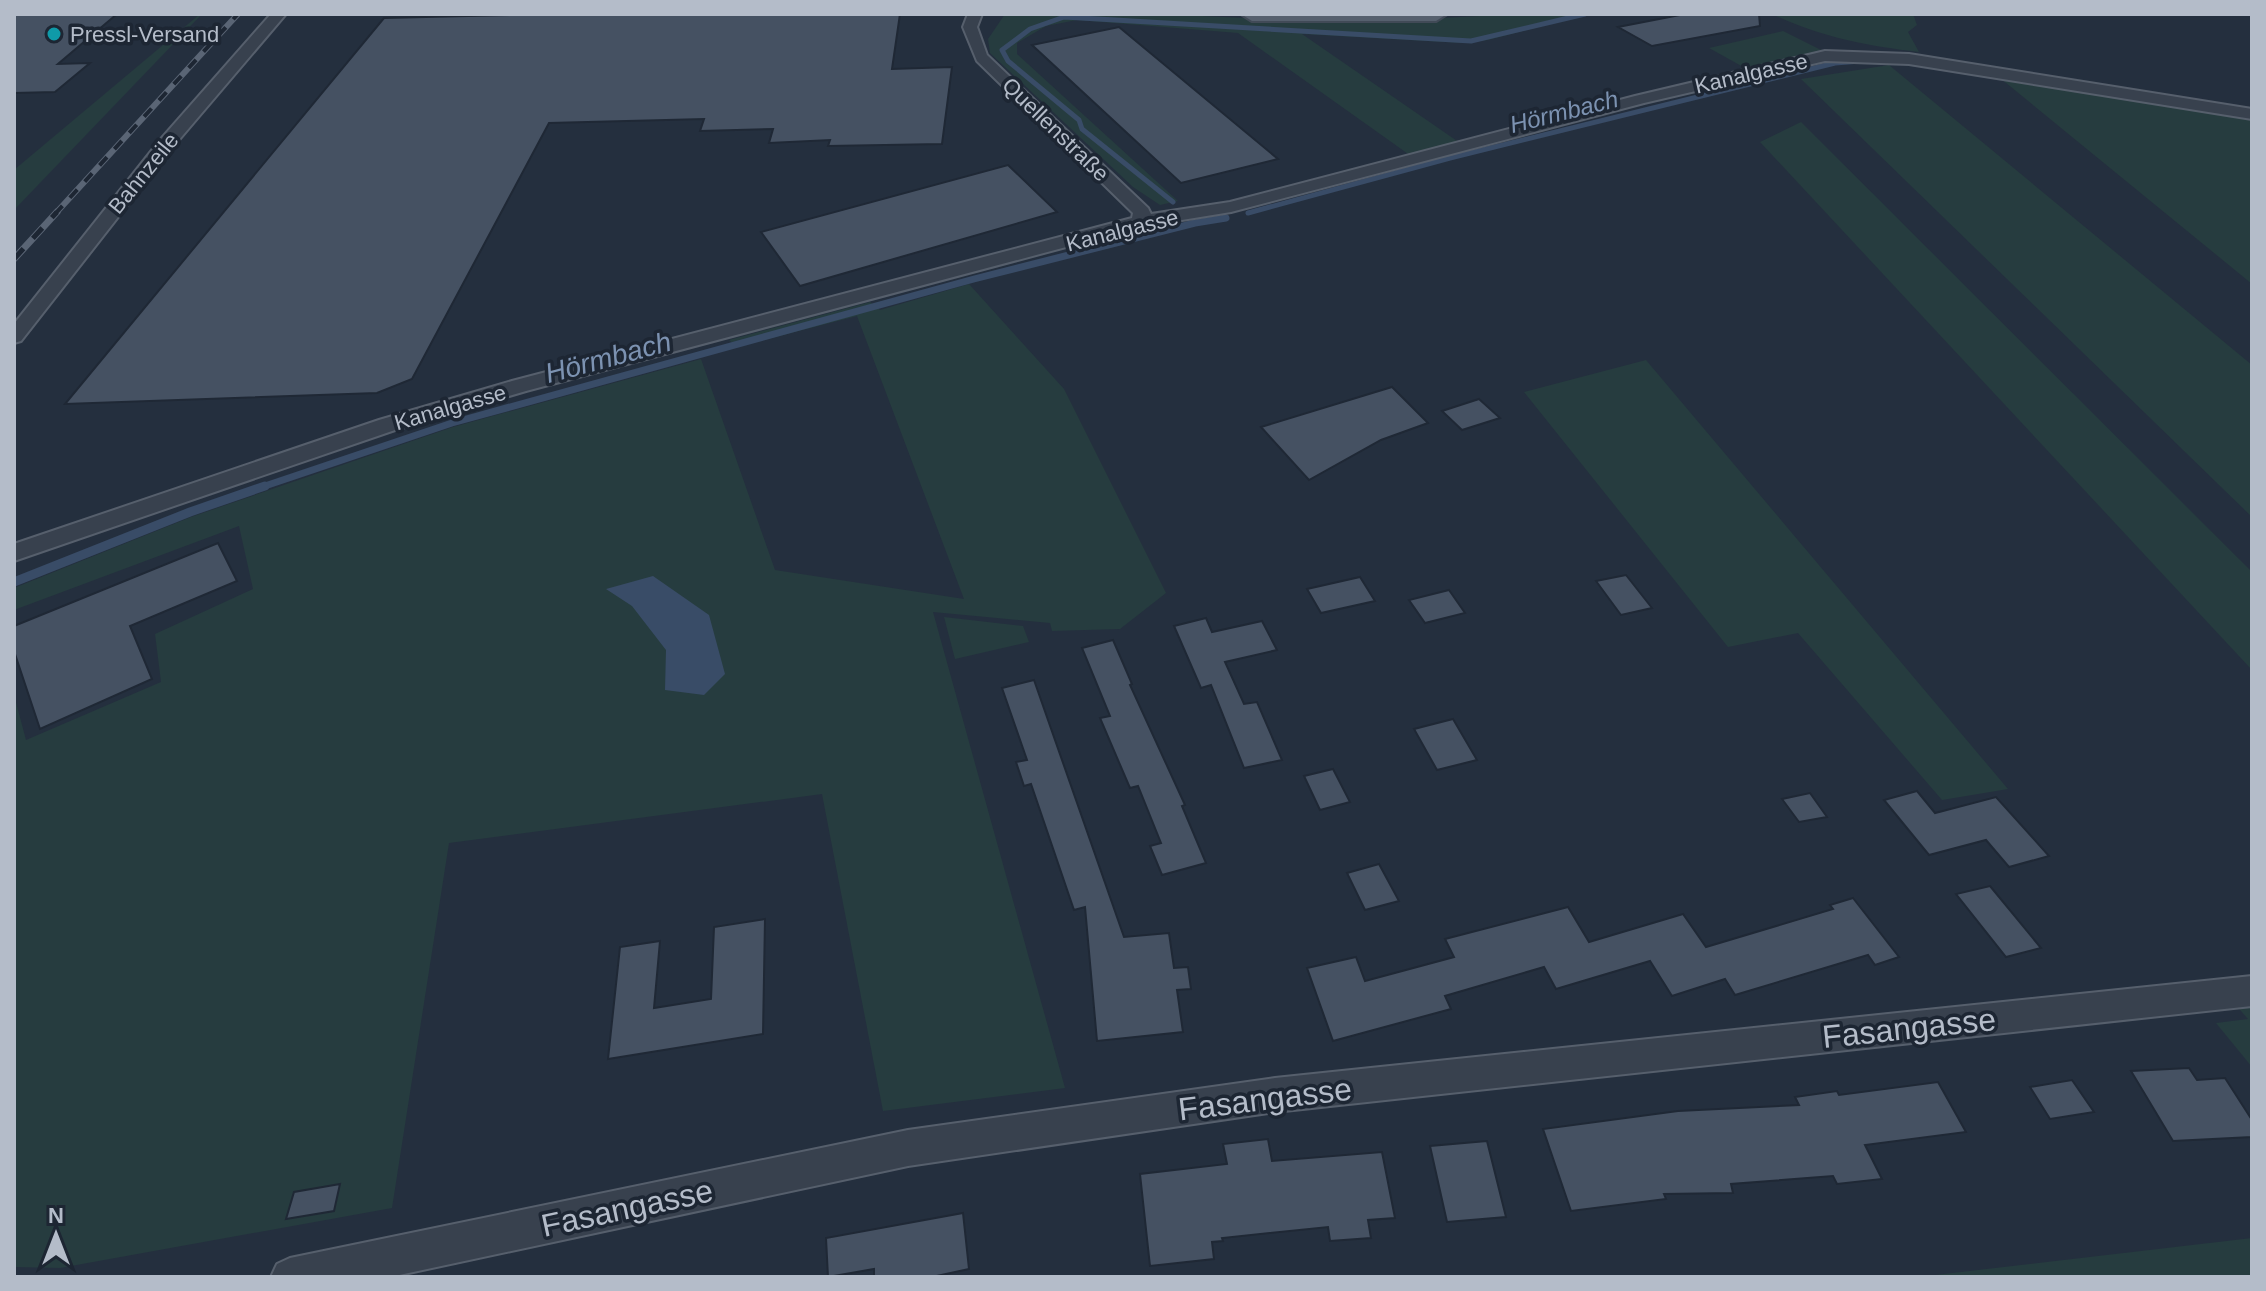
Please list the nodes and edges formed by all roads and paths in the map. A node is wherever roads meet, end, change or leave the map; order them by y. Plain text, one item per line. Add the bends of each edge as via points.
1 (279, 14) edge
2 (975, 14) edge
3 (1252, 14) edge
4 (1436, 14) edge
5 (2252, 114) edge
6 (1140, 221) junction
7 (14, 337) edge
8 (14, 553) edge
9 (2252, 991) edge
10 (339, 1273) edge
11 (290, 1277) edge

1 - 7 street, Bahnzeile via 166,144
2 - 6 street, Quellenstraße via 970,27 980,32 976,50 982,58 1142,212
3 - 4 main road
5 - 6 street, Kanalgasse via 1909,59 1825,56 1231,207
6 - 8 street, Kanalgasse via 519,386 387,425
9 - 10 street, Fasangasse via 1275,1095 908,1148
10 - 11 street, Fasangasse

